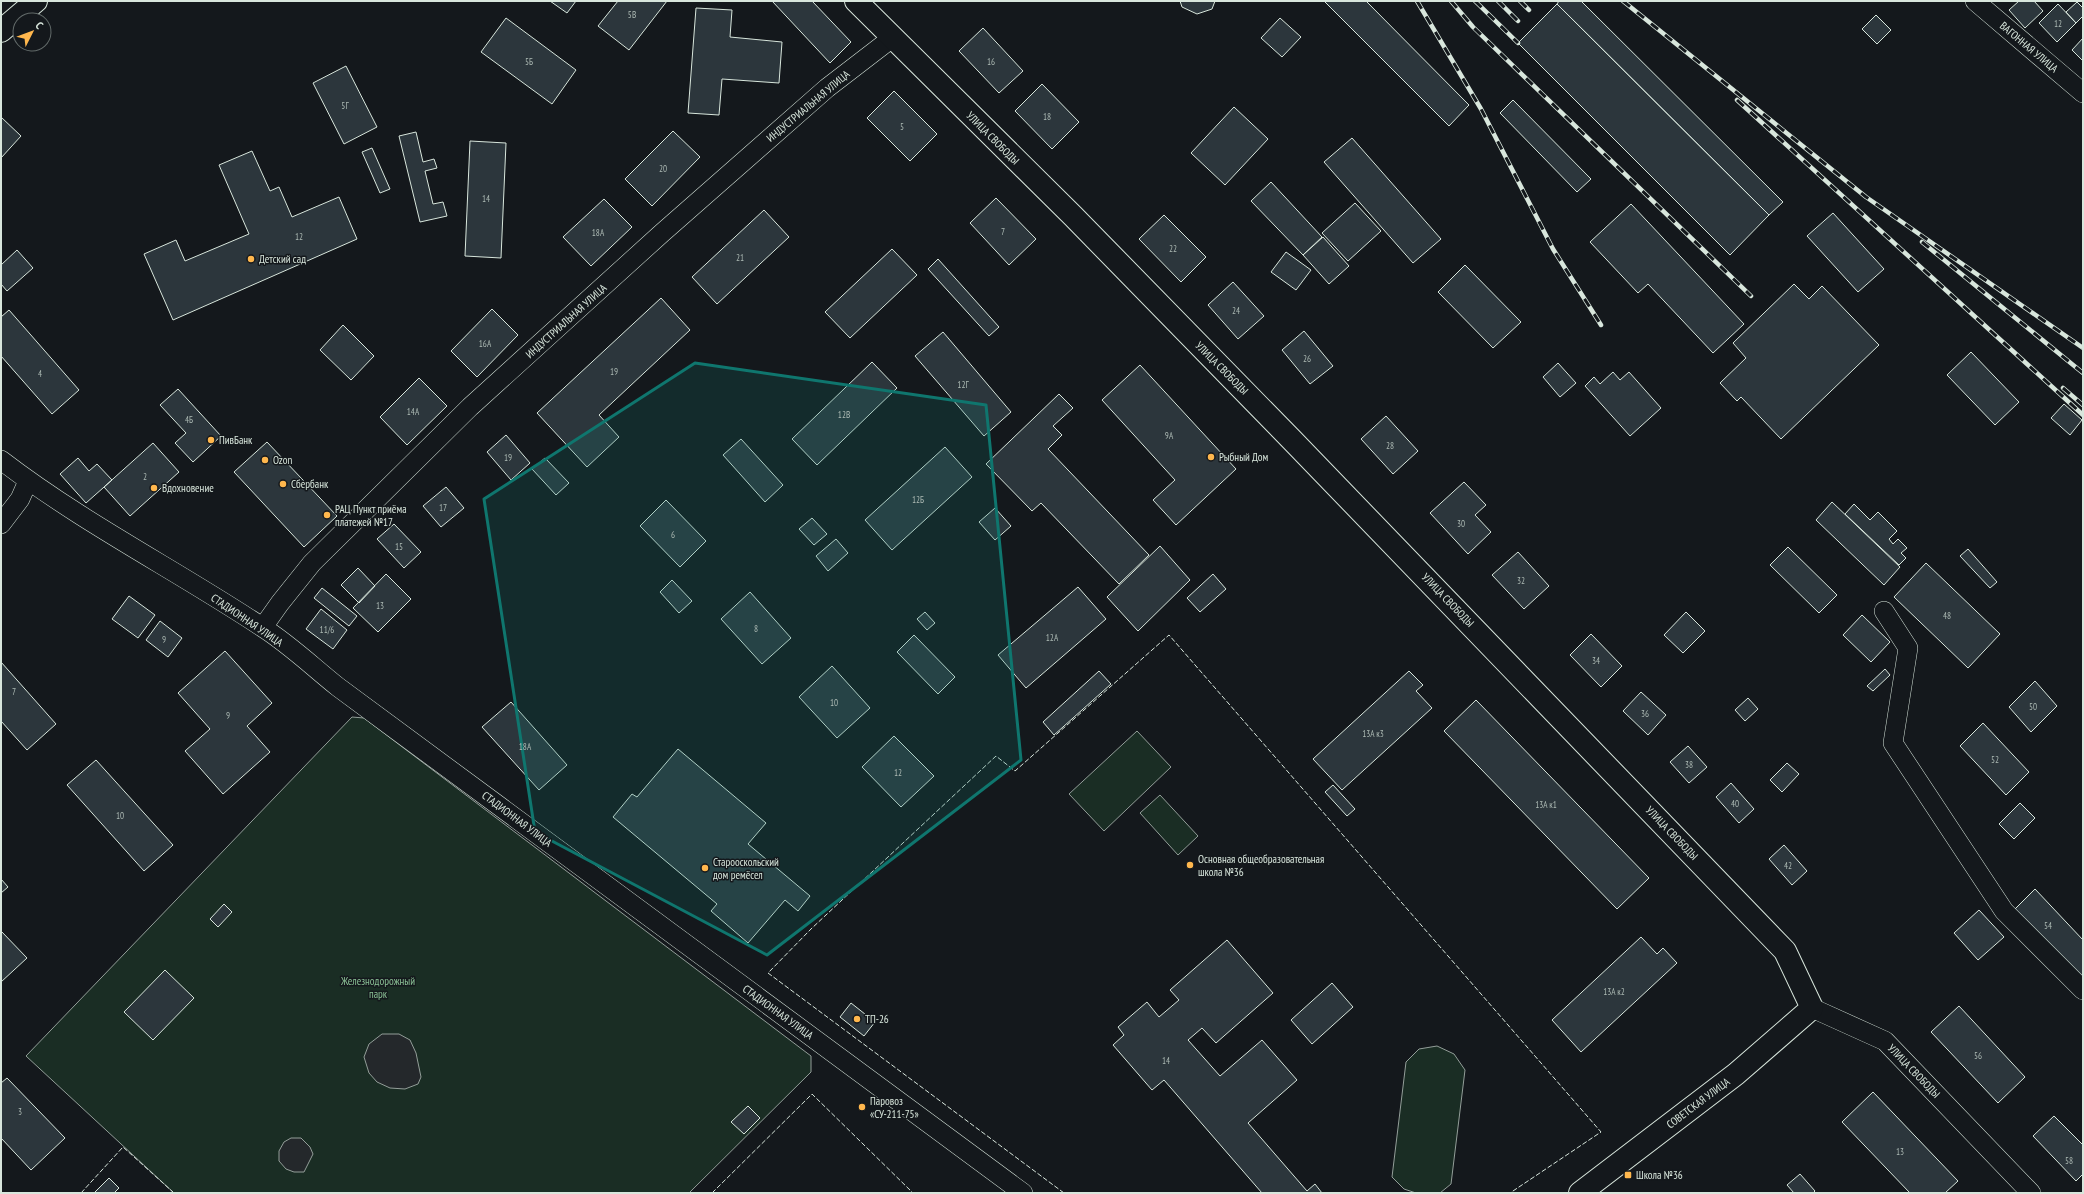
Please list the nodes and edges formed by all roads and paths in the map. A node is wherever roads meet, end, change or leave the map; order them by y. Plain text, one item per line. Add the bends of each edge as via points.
1 (36, 1) edge
2 (856, 1) edge
3 (1975, 1) edge
4 (1, 31) edge
5 (892, 38) junction
6 (2083, 93) edge
7 (1, 460) edge
8 (28, 481) junction
9 (1, 524) edge
10 (1884, 611) dead end
11 (263, 628) junction
12 (2083, 990) edge
13 (1812, 1008) junction
14 (1024, 1193) edge
15 (1580, 1193) edge
16 (2031, 1193) edge

1 - 4 street
2 - 5 street, УЛИЦА СВОБОДЫ
3 - 6 street, ВАГОННАЯ УЛИЦА
5 - 11 street, ИНДУСТРИАЛЬНАЯ УЛИЦА via 827,88 470,407 312,563
5 - 13 street, УЛИЦА СВОБОДЫ via 1073,216 1785,950
7 - 8 street, СТАДИОННАЯ УЛИЦА
8 - 9 street via 20,499
8 - 11 street, СТАДИОННАЯ УЛИЦА
10 - 12 street via 1908,648 1893,743 2004,911
11 - 14 street, СТАДИОННАЯ УЛИЦА via 350,696
13 - 15 street, СОВЕТСКАЯ УЛИЦА via 1736,1074
13 - 16 street, УЛИЦА СВОБОДЫ via 1885,1041

